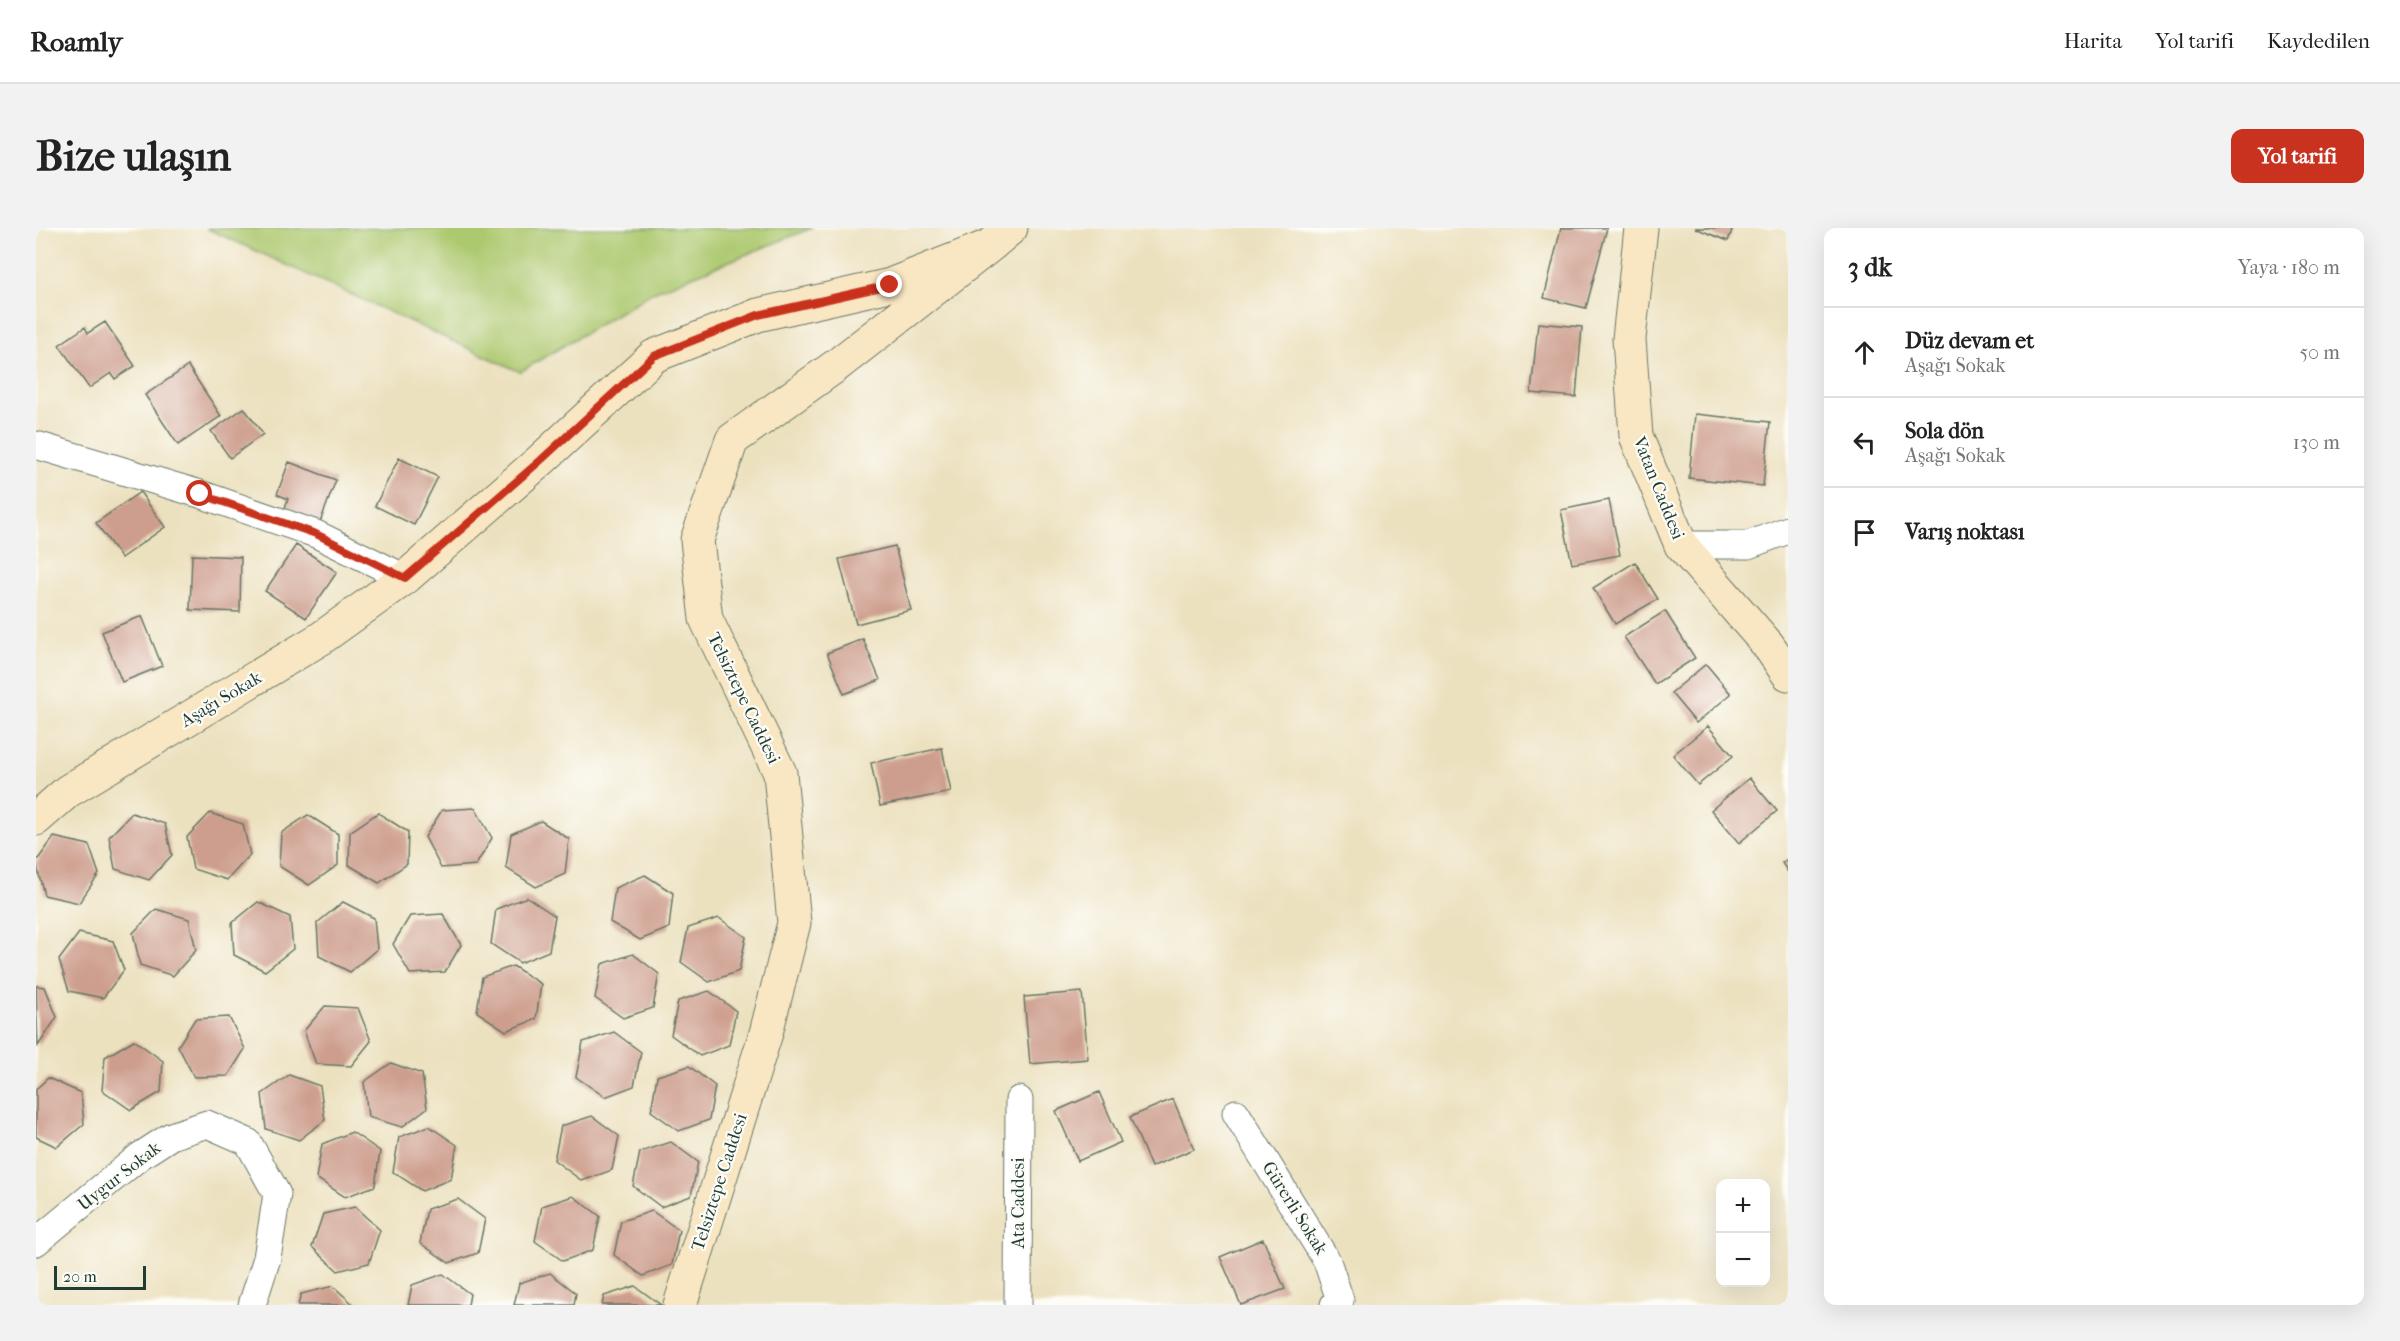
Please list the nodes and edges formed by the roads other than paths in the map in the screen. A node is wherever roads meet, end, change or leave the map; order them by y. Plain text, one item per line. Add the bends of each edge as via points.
1 (1641, 228) edge
2 (1001, 237) edge
3 (36, 444) edge
4 (1788, 530) edge
5 (1681, 545) junction
6 (405, 578) junction
7 (1788, 674) edge
8 (36, 819) edge
9 (1019, 1100) dead end
10 (1236, 1113) dead end
11 (36, 1242) edge
12 (252, 1305) edge
13 (680, 1305) edge
14 (1018, 1305) edge
15 (1334, 1305) edge

1 - 5 street, Vatan Caddesi via 1629,339 1636,436
2 - 6 street, Aşağı Sokak via 890,285 758,315 654,356
2 - 13 street, Telsiztepe Caddesi via 837,365 732,440 697,540 706,619 780,773 794,923 766,1033
3 - 6 street via 316,534
4 - 5 street via 1748,545
5 - 7 street, Vatan Caddesi via 1768,645
6 - 8 street, Aşağı Sokak via 320,639 68,792
9 - 14 street, Ata Caddesi
10 - 15 street, Gürerli Sokak via 1328,1261 1340,1300
11 - 12 street, Uygur Sokak via 140,1156 171,1136 207,1124 248,1142 277,1194 267,1258

